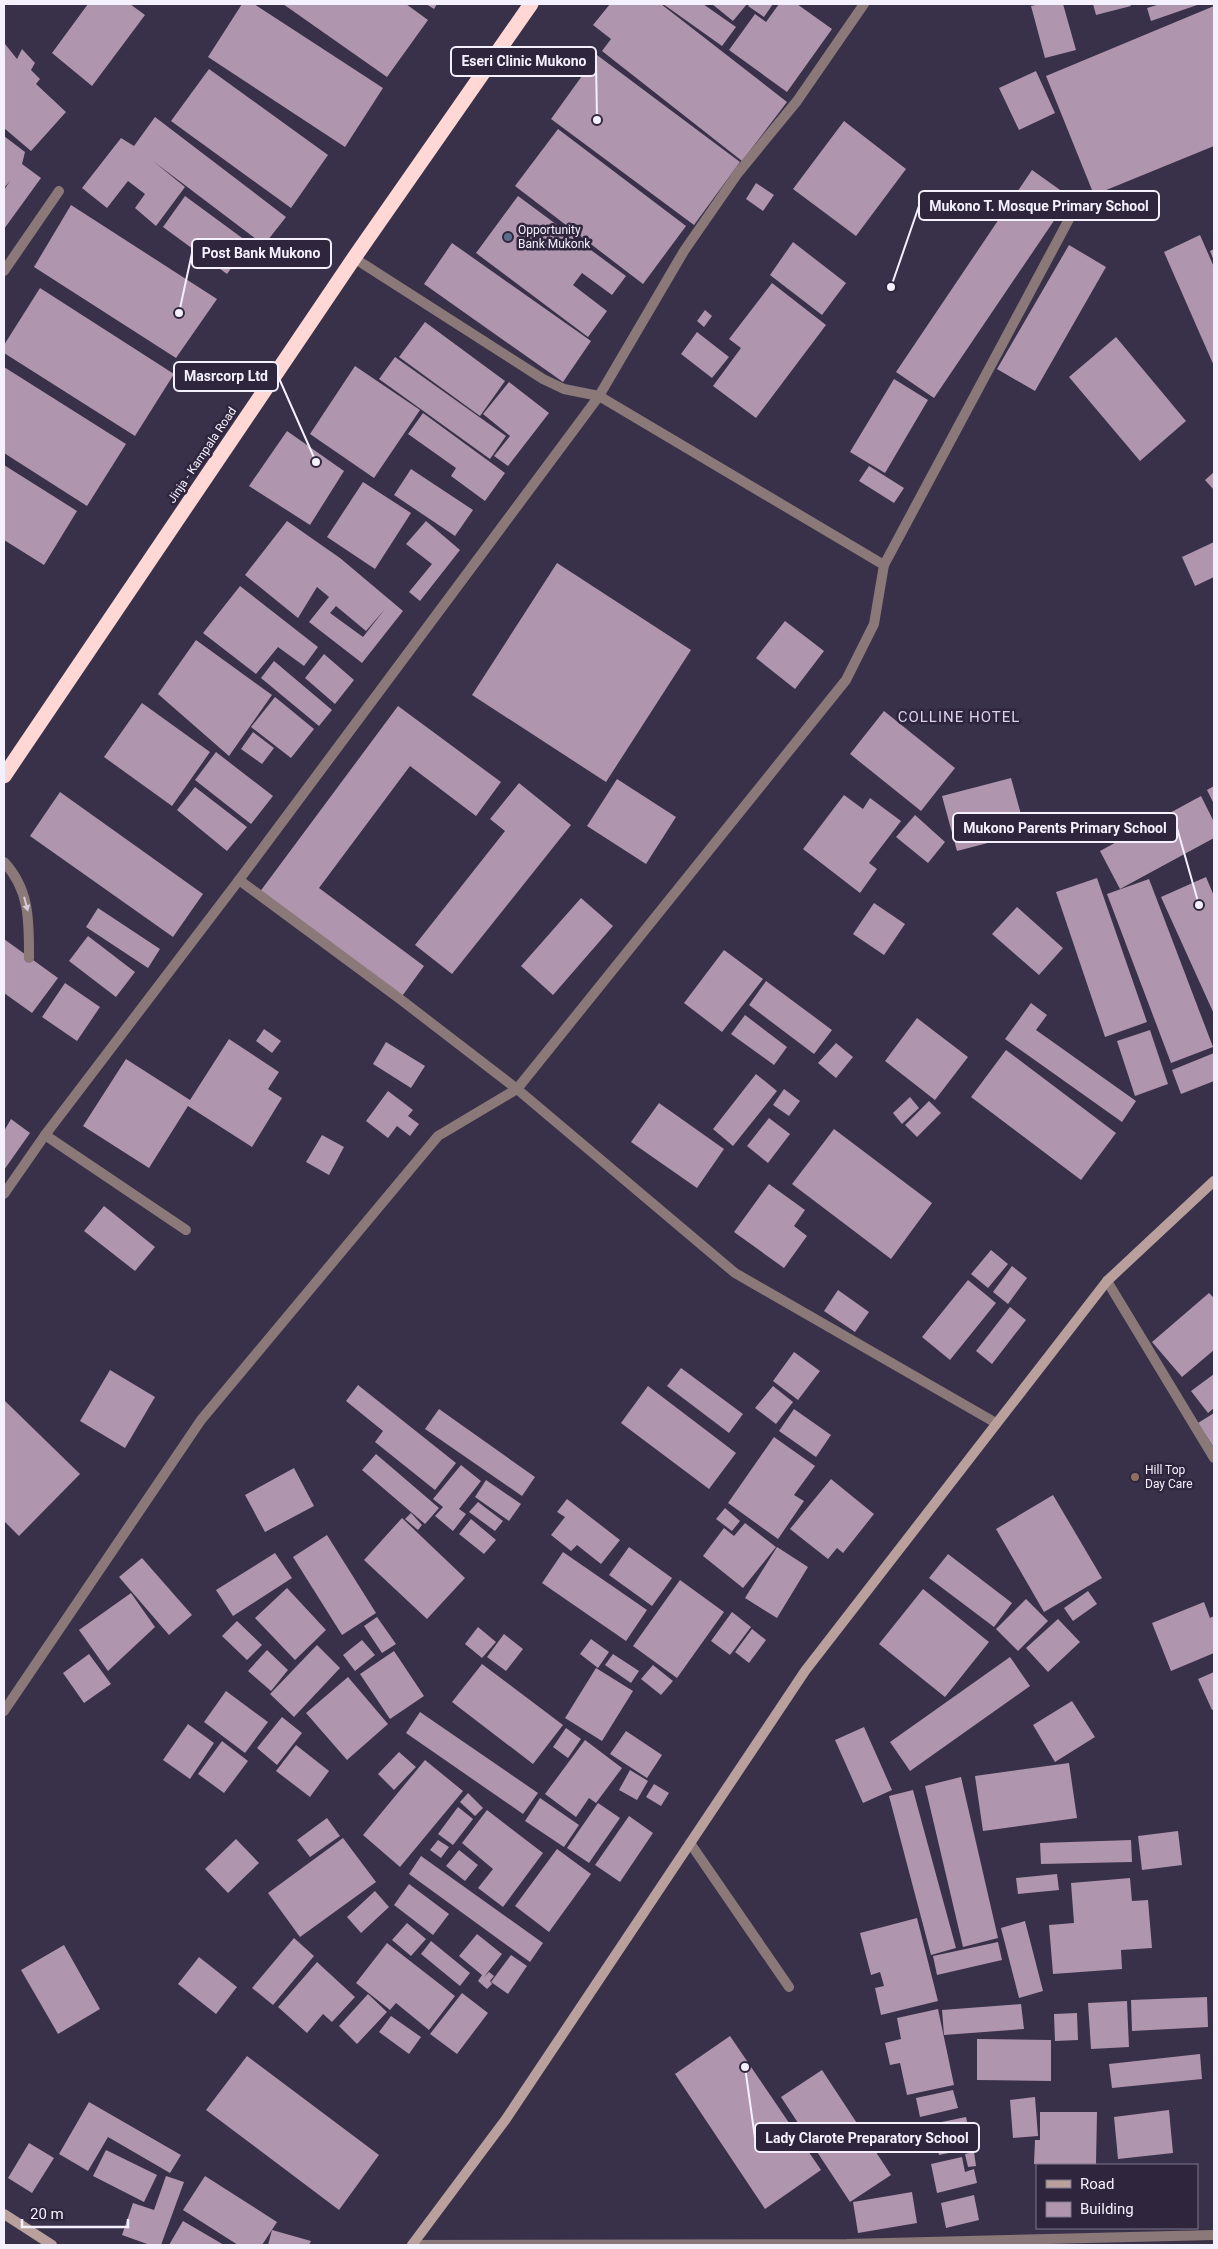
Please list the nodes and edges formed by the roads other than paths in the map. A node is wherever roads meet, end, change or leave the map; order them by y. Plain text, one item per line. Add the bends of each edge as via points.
1 (531, 4) edge
2 (864, 4) edge
3 (59, 191) dead end
4 (1076, 208) dead end
5 (354, 258) junction
6 (4, 272) edge
7 (599, 396) junction
8 (884, 565) junction
9 (4, 776) edge
10 (4, 862) edge
11 (239, 880) junction
12 (29, 958) dead end
13 (517, 1089) junction
14 (45, 1135) junction
15 (1214, 1181) edge
16 (4, 1194) edge
17 (186, 1230) dead end
18 (1107, 1281) junction
19 (996, 1423) junction
20 (1214, 1458) edge
21 (4, 1711) edge
22 (690, 1843) junction
23 (789, 1987) dead end
24 (4, 2214) edge
25 (1214, 2235) edge
26 (52, 2245) edge
27 (412, 2245) edge

1 - 5 highway, Jinja - Kampala Road
2 - 7 street via 797,101 738,173 684,251
3 - 6 street
4 - 8 street
5 - 7 street via 543,379 564,389
5 - 9 highway, Jinja - Kampala Road
7 - 8 street
7 - 11 street
8 - 13 street via 874,624 846,680
10 -> 12 street via 22,889 29,915
11 - 13 street
11 - 14 street
13 - 19 street via 735,1273
13 - 21 street via 438,1136 208,1412
14 - 16 street
14 - 17 street
15 - 18 street
18 - 19 street
18 - 20 street
19 - 22 street via 805,1671
22 - 23 street
22 - 27 street via 506,2119
24 - 26 street
25 - 27 street via 847,2244

